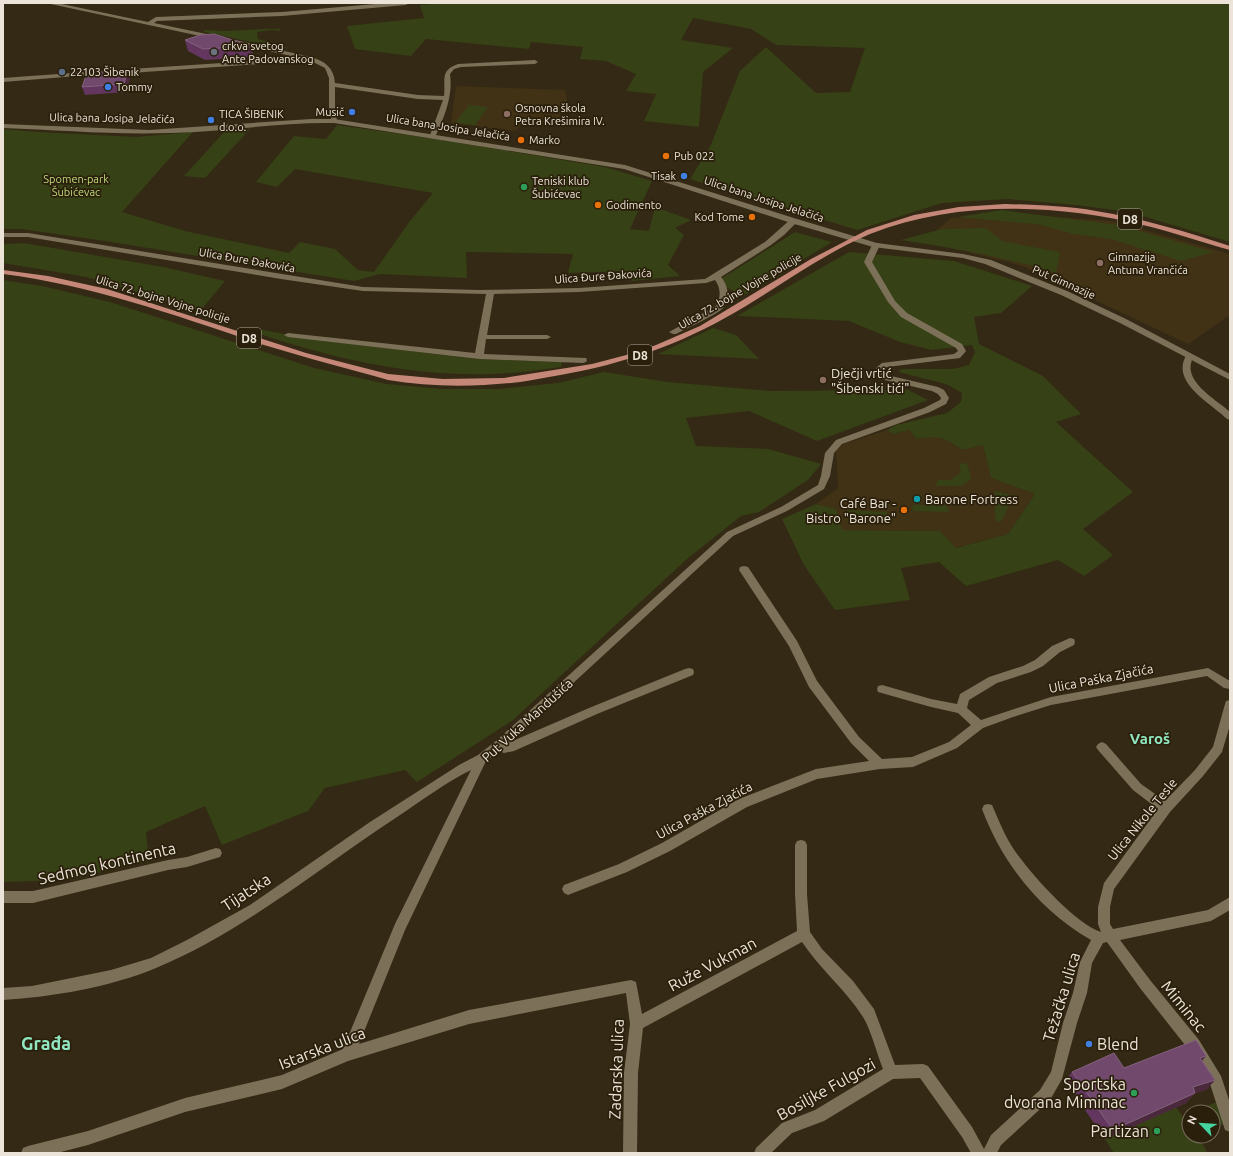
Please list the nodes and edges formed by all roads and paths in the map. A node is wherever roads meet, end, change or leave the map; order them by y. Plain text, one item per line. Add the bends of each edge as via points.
1 (53, 3) edge
2 (406, 3) edge
3 (149, 24) junction
4 (217, 38) edge
5 (232, 41) edge
6 (311, 59) junction
7 (535, 62) dead end
8 (112, 72) edge
9 (104, 73) edge
10 (3, 80) edge
11 (333, 85) junction
12 (446, 98) junction
13 (334, 121) junction
14 (3, 126) edge
15 (433, 135) junction
16 (794, 221) junction
17 (3, 235) edge
18 (876, 245) junction
19 (1230, 248) edge
20 (3, 272) edge
21 (716, 276) junction
22 (490, 292) junction
23 (674, 332) dead end
24 (288, 335) dead end
25 (482, 337) junction
26 (548, 337) dead end
27 (479, 356) junction
28 (1190, 356) junction
29 (583, 360) dead end
30 (1230, 377) edge
31 (1230, 417) edge
32 (744, 570) dead end
33 (1070, 642) dead end
34 (689, 672) dead end
35 (1229, 686) edge
36 (882, 689) dead end
37 (1230, 704) edge
38 (961, 709) junction
39 (979, 725) junction
40 (500, 744) junction
41 (1102, 747) dead end
42 (482, 758) junction
43 (880, 764) junction
44 (1166, 808) junction
45 (988, 809) dead end
46 (801, 845) dead end
47 (216, 853) dead end
48 (568, 889) dead end
49 (3, 897) edge
50 (1230, 904) edge
51 (804, 934) junction
52 (1105, 937) junction
53 (631, 986) joint
54 (3, 994) edge
55 (637, 1024) junction
56 (348, 1054) junction
57 (891, 1072) junction
58 (1230, 1125) edge
59 (28, 1153) edge
60 (630, 1153) edge
61 (761, 1153) edge
62 (980, 1153) edge
63 (990, 1153) edge

1 - 3 street
2 - 3 street via 289,13 156,19
3 - 4 street
5 - 6 street
6 - 8 street
6 - 11 street via 317,60 330,70
7 - 12 street via 460,65 452,68 447,74 449,83
9 - 10 street
11 - 12 street via 418,97
11 - 13 street
12 - 15 street
13 - 14 street, Ulica bana Josipa Jelačića via 276,122 149,132
13 - 15 street, Ulica bana Josipa Jelačića
15 - 16 street, Ulica bana Josipa Jelačića via 626,167
16 - 18 street, Ulica bana Josipa Jelačića
16 - 21 street, Ulica Đure Đakovića via 771,242
17 - 22 street, Ulica Đure Đakovića via 28,235 281,278 363,289
18 - 28 street, Put Gimnazije via 963,256 988,262 1064,293
18 - 40 street, Put Vuka Mandušića via 868,262 892,302 904,315 959,346 962,351 957,356 885,365 880,368 880,373 884,377 941,392 945,398 943,402 907,418 839,442 832,448 825,481 821,487 753,525 730,534
19 - 20 main road, Ulica 72. bojne Vojne policije / D8 via 1146,223 1070,210 1027,207 978,208 933,214 870,232 826,253 714,321 652,351 623,360 560,373 499,382 438,381 388,376 313,358 109,292 47,278
21 - 22 street, Ulica Đure Đakovića via 699,282 579,290
21 - 23 street via 723,288 723,303 719,308
22 - 25 street
24 - 27 street
25 - 26 street
25 - 27 street
27 - 29 street
28 - 30 street, Put Gimnazije
28 - 31 street via 1186,360 1186,369 1196,389
32 - 43 street via 793,644 813,684 855,740
33 - 38 street via 1027,669 993,680 974,690 964,697
34 - 40 street via 510,748 504,748
35 - 39 street, Ulica Paška Zjačića via 1208,672 1051,701
36 - 38 street
37 - 44 street, Ulica Nikole Tesle via 1218,750
38 - 39 street
39 - 43 street, Ulica Paška Zjačića via 952,745 913,762
40 - 42 street, Put Vuka Mandušića
41 - 44 street via 1137,787
42 - 54 street, Tijatska via 368,830 254,909 154,963 71,985
42 - 56 street, Put Vuka Mandušića via 399,928
43 - 48 street, Ulica Paška Zjačića via 816,774 765,794 743,803 637,861
44 - 52 street, Ulica Nikole Tesle via 1108,887 1104,907
45 - 52 street, Miminac via 1007,850 1042,893 1069,918
46 - 51 street
47 - 49 street, Sedmog kontinenta via 33,897
50 - 52 street via 1211,915
51 - 55 street, Ruže Vukman
51 - 57 street via 817,953 848,984 869,1014
52 - 58 street, Miminac via 1194,1045 1216,1081
52 - 63 street, Težačka ulica via 1086,962 1057,1074 1045,1095 996,1140
53 - 55 street, Zadarska ulica
53 - 56 street, Istarska ulica via 469,1017
55 - 60 street, Zadarska ulica via 632,1073
56 - 59 street, Istarska ulica via 282,1082 185,1105 88,1138
57 - 61 street, Bosiljke Fulgozi via 819,1116 787,1128
57 - 62 street via 923,1071

